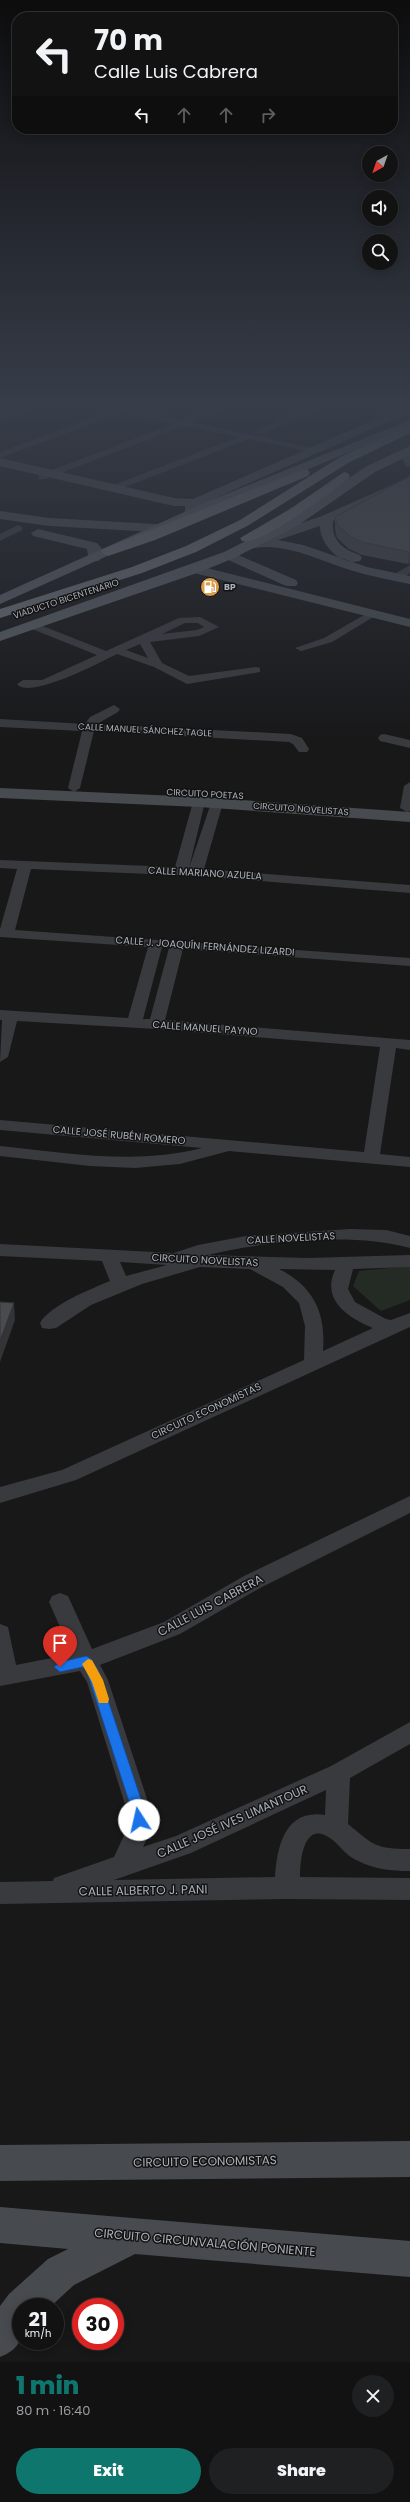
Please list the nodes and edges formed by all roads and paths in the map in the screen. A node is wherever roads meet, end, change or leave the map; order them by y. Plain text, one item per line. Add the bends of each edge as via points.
1 (169, 519) edge
2 (175, 519) edge
3 (192, 519) edge
4 (250, 519) edge
5 (262, 519) edge
6 (281, 519) edge
7 (298, 519) edge
8 (328, 519) joint
9 (7, 521) edge
10 (49, 522) junction
11 (171, 522) junction
12 (156, 528) junction
13 (37, 532) junction
14 (0, 538) edge
15 (250, 544) junction
16 (108, 552) junction
17 (340, 552) junction
18 (229, 555) junction
19 (326, 557) junction
20 (94, 558) junction
21 (195, 569) junction
22 (265, 572) junction
23 (406, 574) edge
24 (246, 583) junction
25 (0, 600) edge
26 (0, 614) edge
27 (371, 614) junction
28 (410, 614) edge
29 (0, 621) edge
30 (410, 623) edge
31 (31, 624) junction
32 (0, 628) edge
33 (0, 637) edge
34 (143, 639) junction
35 (301, 648) dead end
36 (110, 652) junction
37 (158, 665) junction
38 (256, 670) dead end
39 (23, 684) dead end
40 (104, 702) dead end
41 (114, 709) junction
42 (0, 723) edge
43 (89, 726) junction
44 (139, 729) junction
45 (384, 738) dead end
46 (409, 744) edge
47 (303, 749) dead end
48 (0, 785) edge
49 (410, 786) edge
50 (74, 788) junction
51 (0, 793) edge
52 (199, 802) junction
53 (217, 803) junction
54 (409, 811) edge
55 (0, 864) edge
56 (25, 864) junction
57 (180, 872) junction
58 (196, 872) junction
59 (410, 889) edge
60 (4, 933) edge
61 (156, 943) junction
62 (177, 944) junction
63 (410, 962) edge
64 (6, 1015) edge
65 (134, 1022) junction
66 (156, 1024) junction
67 (389, 1042) junction
68 (410, 1044) edge
69 (0, 1057) edge
70 (0, 1125) edge
71 (238, 1145) junction
72 (0, 1151) edge
73 (371, 1158) junction
74 (410, 1162) edge
75 (410, 1242) edge
76 (0, 1250) edge
77 (108, 1254) junction
78 (173, 1258) junction
79 (207, 1261) junction
80 (410, 1261) edge
81 (249, 1263) junction
82 (346, 1265) junction
83 (120, 1283) junction
84 (410, 1319) edge
85 (49, 1323) dead end
86 (390, 1327) junction
87 (312, 1362) junction
88 (0, 1495) edge
89 (410, 1504) edge
90 (60, 1602) dead end
91 (0, 1633) edge
92 (86, 1661) junction
93 (3, 1676) edge
94 (410, 1732) edge
95 (339, 1773) junction
96 (336, 1829) junction
97 (410, 1860) edge
98 (122, 1867) junction
99 (287, 1888) junction
100 (410, 1889) edge
101 (46, 1892) junction
102 (0, 1893) edge
103 (410, 2159) edge
104 (0, 2163) edge
105 (0, 2225) edge
106 (132, 2236) junction
107 (410, 2259) edge
108 (33, 2298) edge
109 (12, 2322) edge
110 (0, 2338) edge

1 - 11 main road
2 - 11 main road
3 - 16 highway
4 - 26 highway via 217,538 145,567
5 - 29 highway, VIADUCTO BICENTENARIO via 227,539 158,568
6 - 32 highway via 229,547 170,572 119,590 48,610
7 - 15 main road
8 - 15 main road
8 - 17 main road via 325,529 328,539
9 - 10 main road
9 - 13 main road
9 - 14 street
10 - 12 main road
10 - 13 main road via 38,527
11 - 12 main road
12 - 16 main road
13 - 20 main road via 92,546 96,550
15 - 18 main road
15 - 19 main road via 293,545
16 - 20 main road
17 - 19 main road
17 - 23 main road
18 - 21 main road
18 - 22 main road
19 - 23 main road via 347,566
20 - 25 main road
21 - 24 main road
21 - 31 main road
22 - 24 main road via 269,578 267,581
22 - 28 main road via 308,589
24 - 27 main road
27 - 30 main road
27 - 35 street via 328,640
31 - 33 main road
31 - 36 street
34 - 34 street via 183,620 196,620 213,627 199,633
34 - 36 street
34 - 37 street
36 - 37 street
36 - 39 street via 44,683
37 - 38 street via 187,680
40 - 41 street
41 - 43 street via 94,720
41 - 44 street
42 - 43 street, CALLE MANUEL SÁNCHEZ TAGLE
43 - 44 street, CALLE MANUEL SÁNCHEZ TAGLE
43 - 50 street
44 - 47 street, CALLE MANUEL SÁNCHEZ TAGLE via 291,738 298,741
45 - 46 street
48 - 50 main road, CIRCUITO POETAS
49 - 54 street
50 - 54 main road, CIRCUITO POETAS via 212,794
51 - 52 main road, CIRCUITO NOVELISTAS
52 - 53 main road, CIRCUITO NOVELISTAS
52 - 57 street
53 - 54 main road, CIRCUITO NOVELISTAS
53 - 58 street
55 - 56 street, CALLE MARIANO AZUELA
56 - 57 street, CALLE MARIANO AZUELA
56 - 60 street
57 - 58 street, CALLE MARIANO AZUELA
58 - 59 street, CALLE MARIANO AZUELA
60 - 61 street, CALLE J. JOAQUÍN FERNÁNDEZ LIZARDI
61 - 62 street, CALLE J. JOAQUÍN FERNÁNDEZ LIZARDI
61 - 65 street
62 - 63 street, CALLE J. JOAQUÍN FERNÁNDEZ LIZARDI
62 - 66 street
64 - 65 street, CALLE MANUEL PAYNO
64 - 69 street
65 - 66 street, CALLE MANUEL PAYNO
66 - 67 street, CALLE MANUEL PAYNO
67 - 68 street, CALLE MANUEL PAYNO
67 - 73 street
70 - 71 street, CALLE JOSÉ RUBÉN ROMERO
71 - 72 street, CALLE JOSÉ RUBÉN ROMERO via 180,1159 142,1161 91,1160
71 - 73 street, CALLE JOSÉ RUBÉN ROMERO
73 - 74 street, CALLE JOSÉ RUBÉN ROMERO
75 - 78 street, CALLE NOVELISTAS via 353,1234 244,1240 215,1245
76 - 77 street, CIRCUITO NOVELISTAS
77 - 78 street, CIRCUITO NOVELISTAS
77 - 83 street
78 - 79 street, CIRCUITO NOVELISTAS
79 - 81 street, CIRCUITO NOVELISTAS
79 - 83 street
80 - 82 street, CIRCUITO NOVELISTAS
81 - 82 street, CIRCUITO NOVELISTAS
81 - 87 street via 287,1280 310,1305 315,1318 316,1333
82 - 86 street via 339,1277 338,1288 342,1297 355,1312
83 - 85 street via 75,1304
84 - 86 street, CIRCUITO ECONOMISTAS
86 - 87 street, CIRCUITO ECONOMISTAS
87 - 88 street, CIRCUITO ECONOMISTAS via 69,1475
89 - 92 street, CALLE LUIS CABRERA via 252,1582 172,1628
90 - 92 street
91 - 93 street
92 - 93 street, CALLE LUIS CABRERA
92 - 98 street via 97,1680 138,1811 139,1829
94 - 95 street, CALLE JOSÉ IVES LIMANTOUR
95 - 96 street
95 - 98 street, CALLE JOSÉ IVES LIMANTOUR via 182,1845
96 - 97 street via 362,1851 375,1857
96 - 99 street via 322,1824 309,1825 294,1838
98 - 101 street, CALLE JOSÉ IVES LIMANTOUR
99 - 100 street, CALLE ALBERTO J. PANI
99 - 101 street, CALLE ALBERTO J. PANI
101 - 102 street, CALLE ALBERTO J. PANI
103 - 104 main road, CIRCUITO ECONOMISTAS
105 - 106 main road, CIRCUITO CIRCUNVALACIÓN PONIENTE
106 - 107 main road, CIRCUITO CIRCUNVALACIÓN PONIENTE
106 - 108 main road via 60,2272
109 - 110 main road

